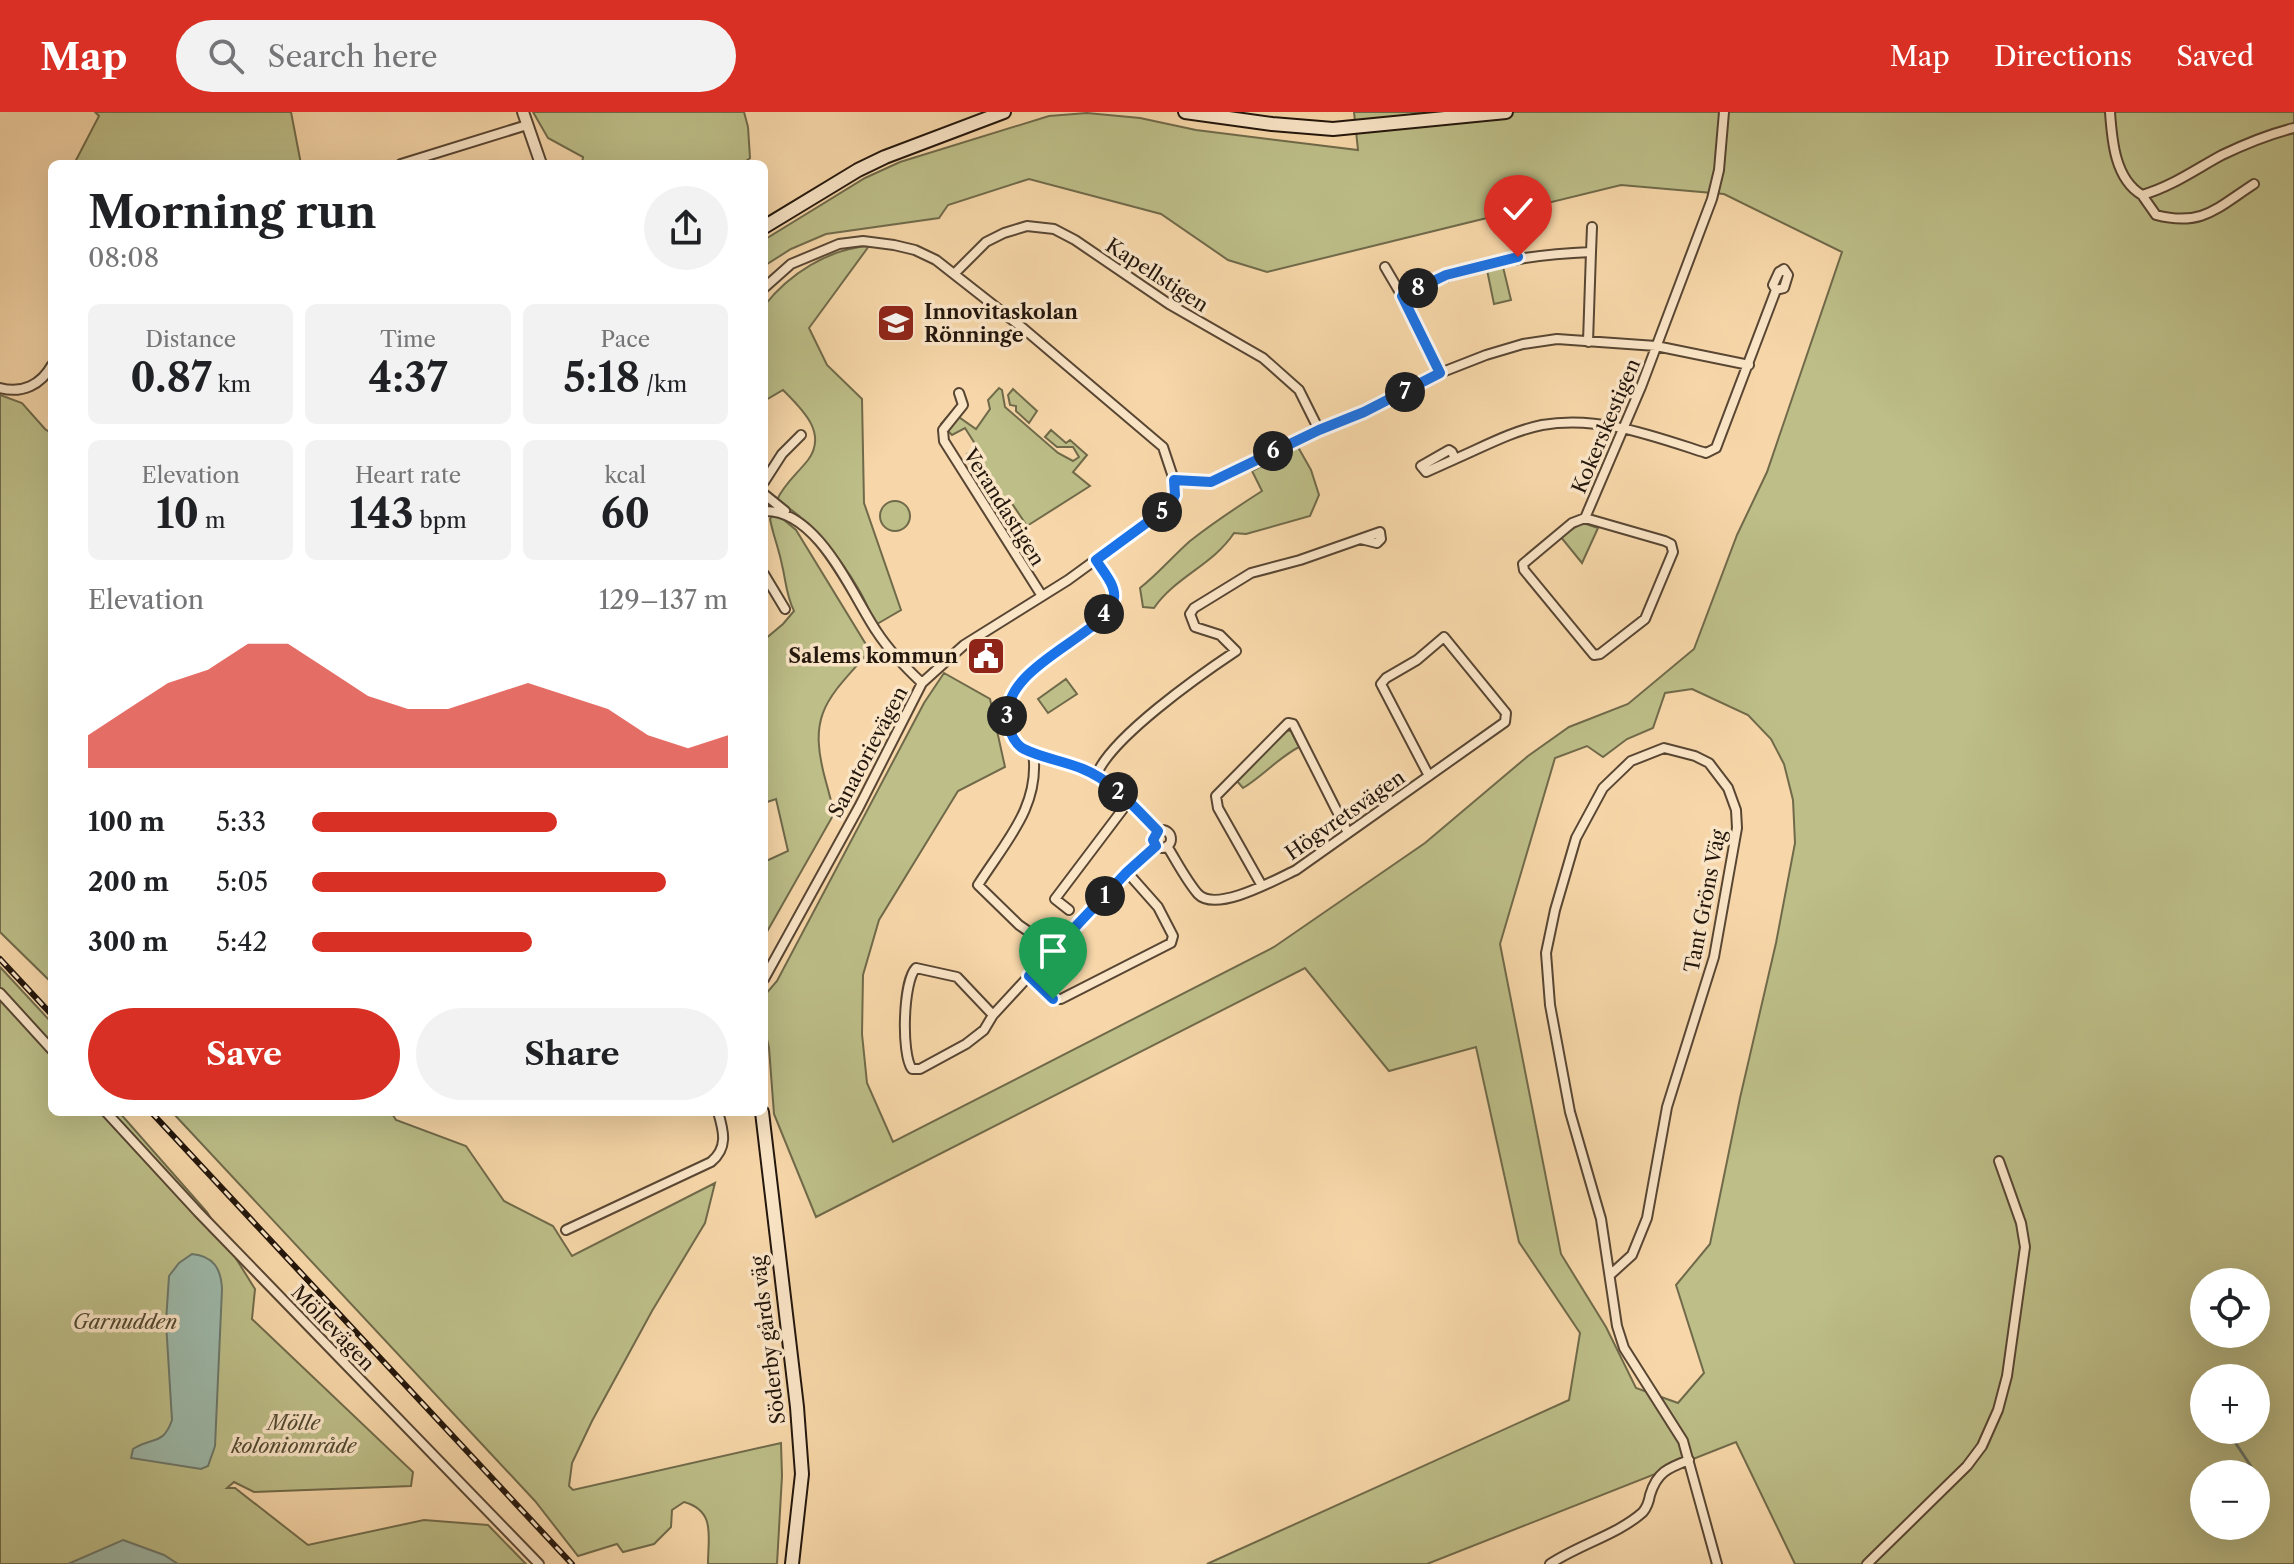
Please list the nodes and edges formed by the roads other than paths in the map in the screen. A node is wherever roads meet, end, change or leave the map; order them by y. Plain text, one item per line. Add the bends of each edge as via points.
1 (523, 112) edge
2 (1004, 112) edge
3 (1185, 112) edge
4 (1506, 112) edge
5 (1724, 112) edge
6 (2110, 112) edge
7 (527, 125) junction
8 (2294, 128) edge
9 (414, 160) edge
10 (540, 160) edge
11 (2254, 184) dead end
12 (2142, 195) junction
13 (768, 225) edge
14 (1592, 227) dead end
15 (1591, 252) junction
16 (1385, 267) dead end
17 (955, 273) junction
18 (768, 284) edge
19 (1776, 290) dead end
20 (1402, 296) junction
21 (1588, 342) junction
22 (1656, 346) junction
23 (1749, 365) junction
24 (48, 371) edge
25 (1440, 373) junction
26 (0, 388) edge
27 (959, 393) dead end
28 (1623, 427) junction
29 (1319, 430) junction
30 (801, 435) dead end
31 (1455, 459) dead end
32 (768, 476) edge
33 (1174, 480) junction
34 (768, 497) edge
35 (768, 512) edge
36 (788, 514) junction
37 (1585, 518) junction
38 (1361, 539) dead end
39 (1096, 560) junction
40 (768, 581) edge
41 (1042, 596) junction
42 (785, 609) dead end
43 (922, 683) junction
44 (1033, 752) junction
45 (1096, 776) junction
46 (1429, 776) junction
47 (1129, 801) junction
48 (1158, 831) junction
49 (1348, 833) junction
50 (1156, 846) junction
51 (1167, 846) junction
52 (1127, 872) junction
53 (1262, 886) junction
54 (1069, 910) dead end
55 (1048, 945) dead end
56 (768, 972) edge
57 (1029, 976) junction
58 (0, 993) edge
59 (993, 1015) junction
60 (48, 1046) edge
61 (110, 1116) edge
62 (719, 1116) edge
63 (762, 1116) edge
64 (1999, 1161) dead end
65 (566, 1230) dead end
66 (1610, 1275) junction
67 (1689, 1460) junction
68 (539, 1564) edge
69 (792, 1564) edge
70 (1550, 1564) edge
71 (1717, 1564) edge
72 (1867, 1564) edge

1 - 7 street
2 - 13 main road via 885,157
3 - 4 main road via 1333,129
5 - 22 street, Kokerskestigen via 1712,199
6 - 12 street via 2112,146 2130,188
7 - 9 street
7 - 10 street
8 - 12 street via 2224,154
11 - 12 street via 2207,213 2179,221 2156,215
14 - 15 street
15 - 20 street via 1518,257 1472,267
15 - 21 street
16 - 20 street
17 - 18 street via 915,250 863,241 813,253
17 - 29 street, Kapellstigen via 986,242 1004,233 1027,226 1054,229 1263,358 1299,390
17 - 33 street via 1163,447
19 - 23 street
20 - 25 street
21 - 22 street
21 - 25 street via 1523,344
22 - 23 street
22 - 28 street, Kokerskestigen
23 - 28 street via 1712,452
24 - 26 street via 21,391
25 - 29 street
27 - 41 street, Verandastigen via 963,405 943,430 944,441
28 - 31 street via 1545,425
28 - 37 street, Kokerskestigen
29 - 33 street via 1211,482
30 - 32 street
33 - 39 street, Sanatorievägen via 1171,505
34 - 36 street
35 - 36 street
36 - 43 street via 820,544 876,631
37 - 37 street, Kokerskestigen via 1665,541 1673,552 1645,619 1594,655 1523,564
38 - 45 street via 1251,573 1194,608 1190,614 1195,627 1220,635 1236,651 1122,741 1102,761
39 - 41 street, Sanatorievägen
39 - 44 street via 1112,586 1112,604 1025,678 1009,703 1009,729 1020,746
40 - 42 street
41 - 43 street, Sanatorievägen via 964,645
43 - 56 street, Sanatorievägen
44 - 45 street
44 - 55 street via 1034,788 1028,806 978,885
45 - 47 street
46 - 46 street, Högvretsvägen via 1507,718 1444,637 1381,684
46 - 49 street, Högvretsvägen
47 - 48 street
47 - 54 street via 1055,899
48 - 50 street
48 - 51 street via 1170,835
49 - 53 street, Högvretsvägen via 1296,870
49 - 53 street via 1288,723 1216,796
50 - 51 street
50 - 52 street
51 - 53 street, Högvretsvägen via 1206,900
52 - 57 street
52 - 57 street via 1158,907 1173,936 1171,943 1061,999 1053,999
57 - 59 street
58 - 60 street
59 - 59 street via 966,1044 920,1069 909,1065 906,1003 916,968 957,977
61 - 68 street, Möllevägen
62 - 65 street via 724,1145 711,1162
63 - 69 main road, Söderby gårds väg via 800,1449
64 - 72 street via 2025,1247 1998,1410 1967,1466
66 - 66 street, Tant Gröns Väg via 1601,1219 1570,1112 1546,953 1576,838 1603,788 1631,761 1664,748 1709,763 1728,788 1737,828 1714,957 1667,1107 1647,1218 1632,1255
66 - 67 street, Tant Gröns Väg via 1624,1348 1674,1423
67 - 70 street via 1658,1476 1645,1510
67 - 71 street, Tant Gröns Väg

